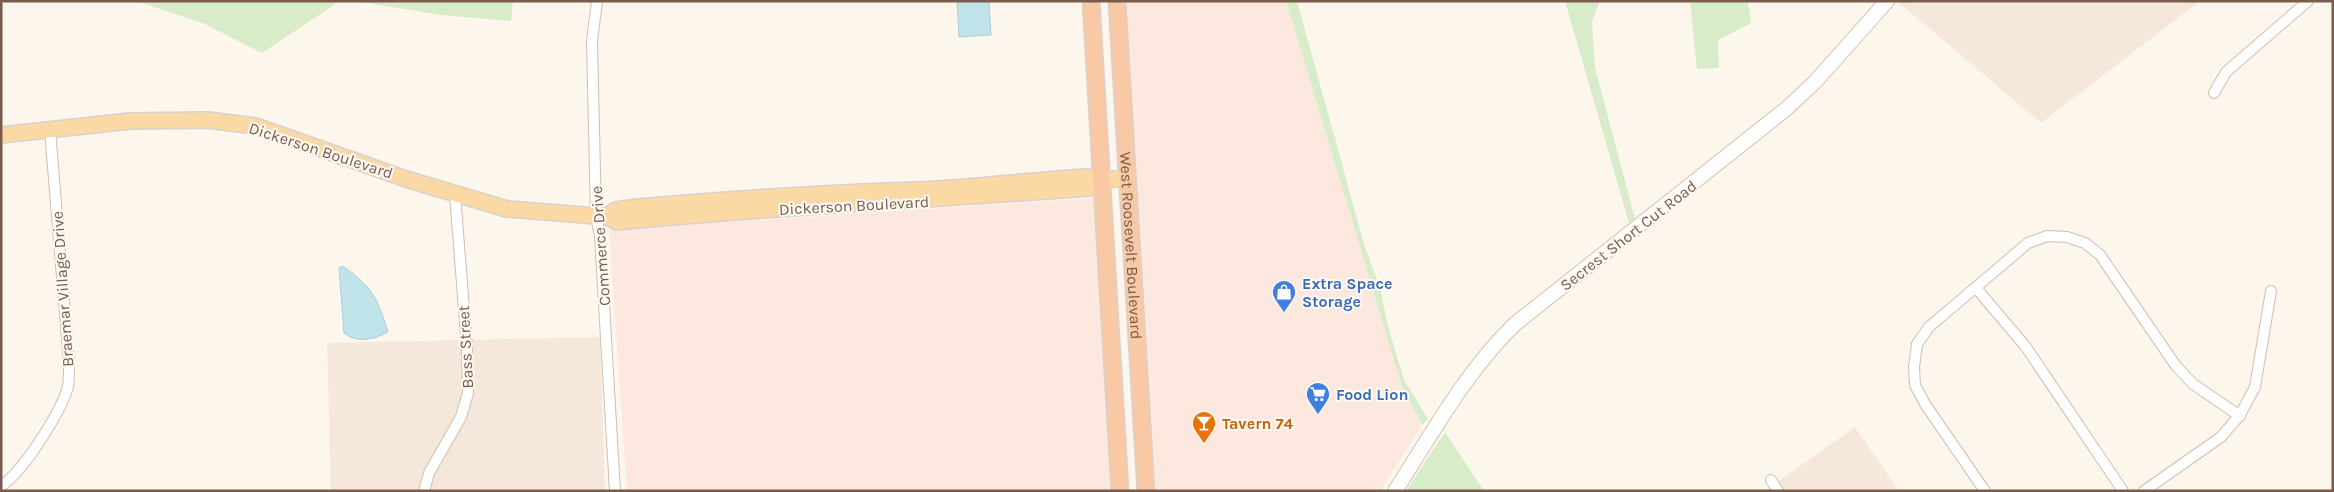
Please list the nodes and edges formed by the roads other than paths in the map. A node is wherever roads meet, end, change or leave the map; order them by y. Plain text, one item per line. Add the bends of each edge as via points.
1 (597, 1) edge
2 (1091, 1) edge
3 (1117, 1) edge
4 (1887, 1) edge
5 (2308, 1) edge
6 (2214, 93) dead end
7 (50, 130) junction
8 (1, 135) edge
9 (1127, 178) junction
10 (1102, 180) junction
11 (915, 190) junction
12 (454, 194) junction
13 (861, 204) junction
14 (601, 216) junction
15 (1976, 288) junction
16 (2271, 291) dead end
17 (2240, 416) junction
18 (1771, 480) dead end
19 (1, 486) edge
20 (424, 491) edge
21 (615, 491) edge
22 (1120, 491) edge
23 (1146, 491) edge
24 (1395, 491) edge
25 (1778, 491) edge
26 (1986, 491) edge
27 (2123, 491) edge
28 (2144, 491) edge

1 - 14 street, Commerce Drive via 592,41
2 - 10 highway, West Roosevelt Boulevard
3 - 9 highway, West Roosevelt Boulevard
4 - 24 main road, Secrest Short Cut Road via 1786,109 1515,324 1462,387
5 - 6 street via 2226,72
7 - 8 main road, Dickerson Boulevard
7 - 12 main road, Dickerson Boulevard via 130,121 198,120 256,126
7 - 19 street, Braemar Village Drive via 69,364 68,386 23,466
9 - 10 main road, Dickerson Boulevard
9 - 23 highway, West Roosevelt Boulevard
10 - 11 main road, Dickerson Boulevard via 1088,177
10 - 13 main road, Dickerson Boulevard via 1089,188
10 - 22 highway, West Roosevelt Boulevard
11 - 13 main road via 911,195
11 - 14 main road, Dickerson Boulevard via 814,193 638,207
12 - 14 main road, Dickerson Boulevard via 508,209
12 - 20 street, Bass Street via 468,393 461,417 429,473
13 - 14 main road, Dickerson Boulevard via 617,222
14 - 21 street, Commerce Drive
15 - 17 street via 2028,243 2048,236 2067,237 2085,243 2100,256 2176,366 2193,384
15 - 26 street via 1929,327 1917,344 1914,367 1915,385 1925,404
15 - 27 street via 2026,347
16 - 17 street via 2255,387
17 - 28 street via 2221,437
18 - 25 street

